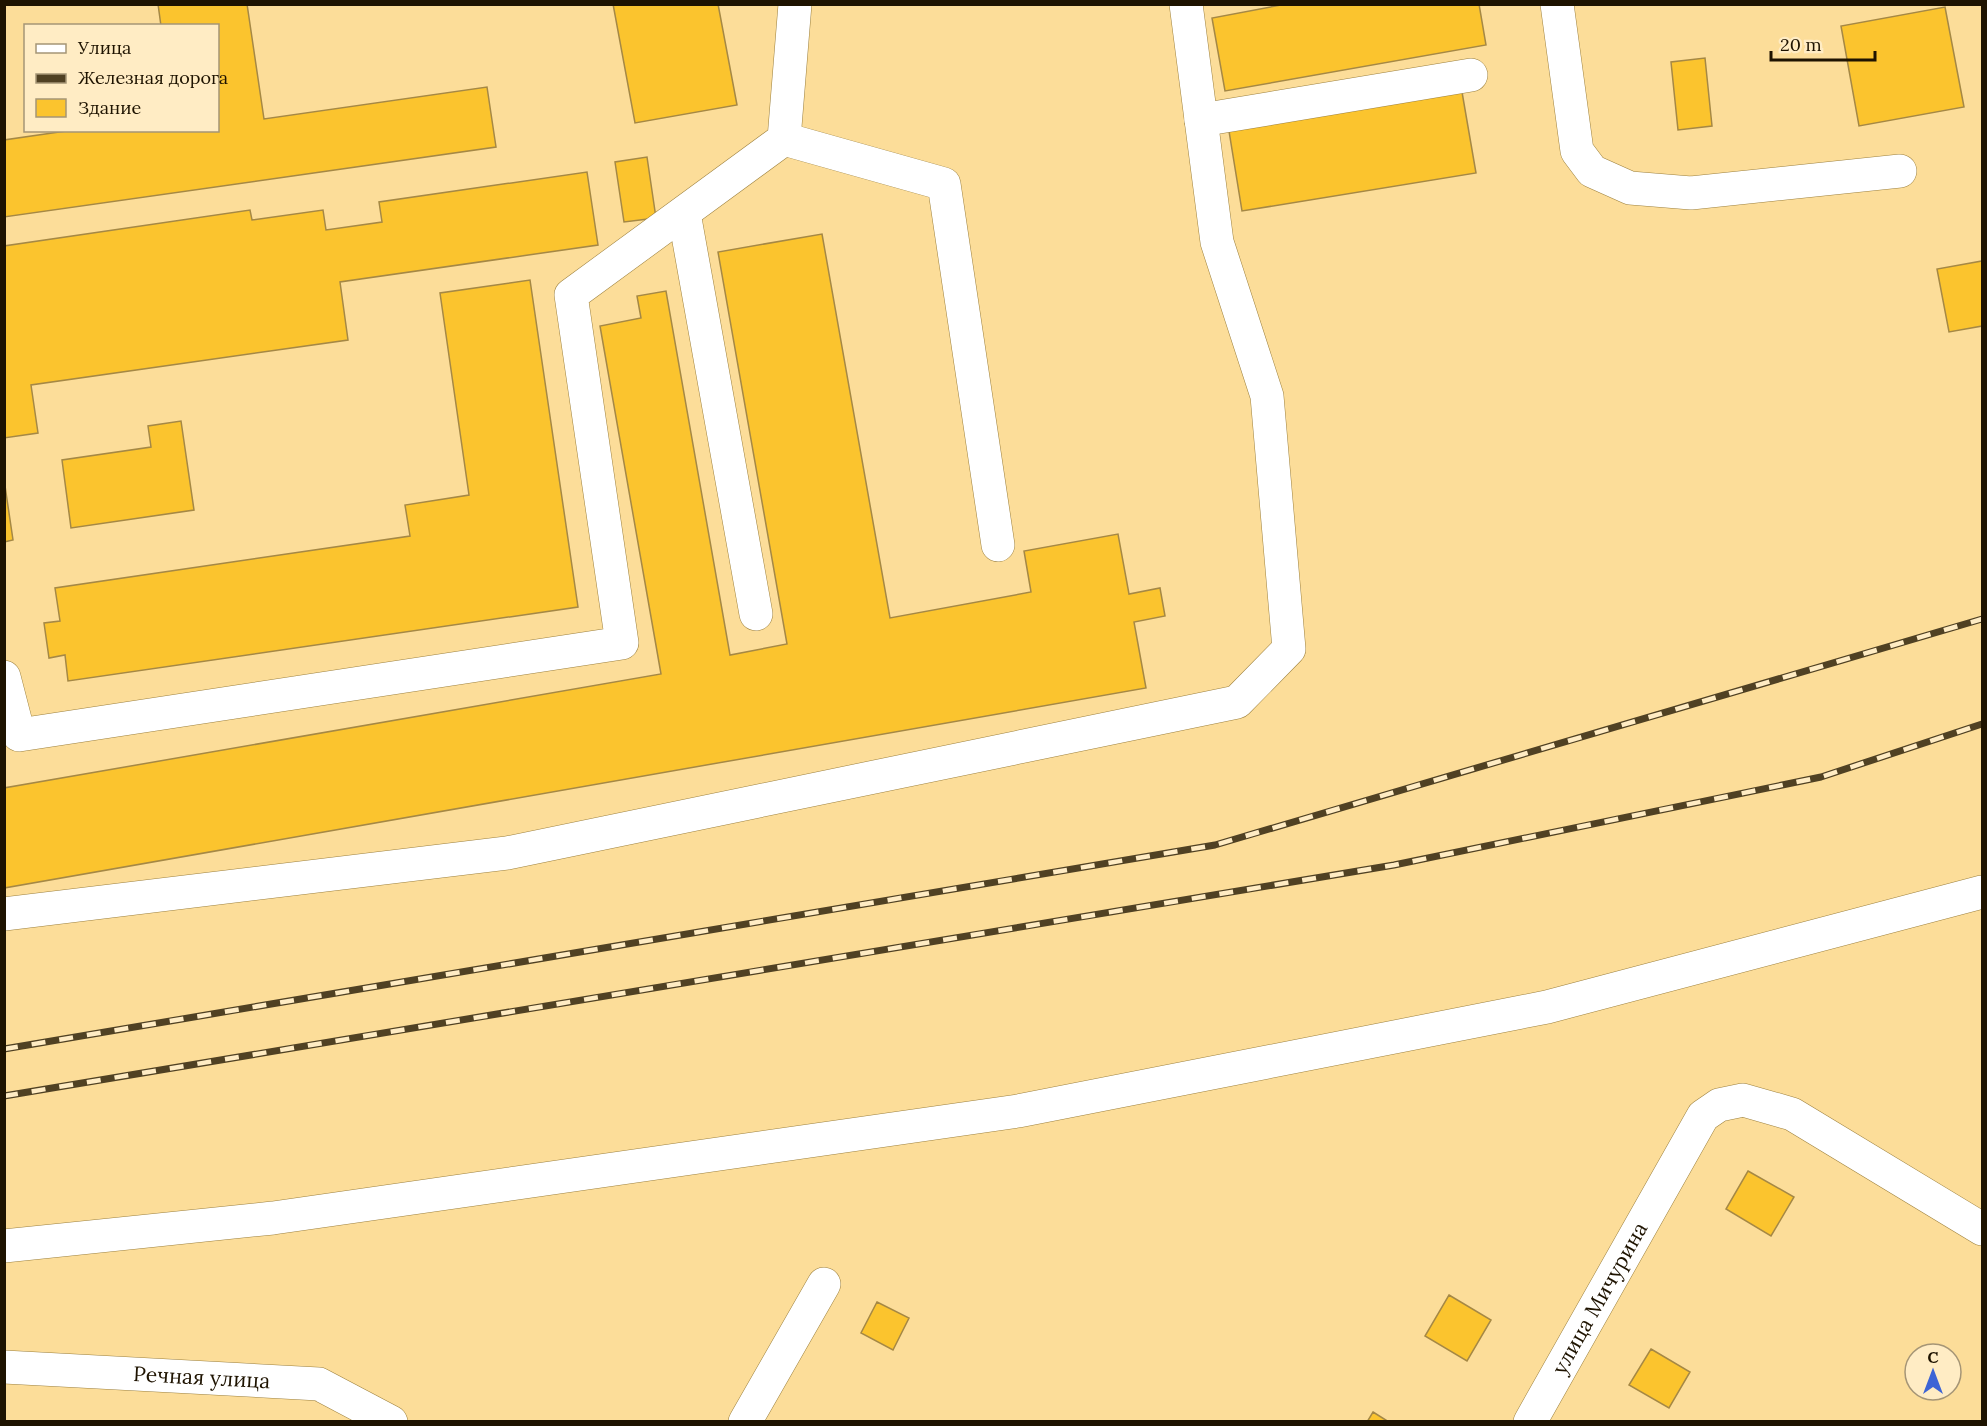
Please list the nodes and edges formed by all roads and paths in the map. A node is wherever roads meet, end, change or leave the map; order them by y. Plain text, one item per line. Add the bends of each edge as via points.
1 (795, 4) edge
2 (1186, 4) edge
3 (1557, 4) edge
4 (1471, 75) dead end
5 (1202, 120) junction
6 (784, 139) junction
7 (1900, 171) dead end
8 (684, 213) junction
9 (998, 545) dead end
10 (756, 614) dead end
11 (4, 677) edge
12 (1983, 892) edge
13 (4, 915) edge
14 (1983, 1229) edge
15 (4, 1245) edge
16 (824, 1284) dead end
17 (4, 1367) edge
18 (391, 1422) edge
19 (745, 1422) edge
20 (1530, 1422) edge

1 - 6 street
2 - 5 street
3 - 7 street via 1577,151 1592,171 1630,188 1690,193
4 - 5 street
5 - 13 street via 1217,242 1267,396 1289,649 1237,702 507,853
6 - 8 street
6 - 9 street via 944,184
8 - 10 street
8 - 11 street via 571,295 622,643 19,735
12 - 15 street via 1547,1007 1018,1111 273,1218
14 - 20 street, улица Мичурина via 1792,1114 1743,1100 1719,1105 1703,1116 1669,1173
16 - 19 street
17 - 18 street, Речная улица via 320,1384

